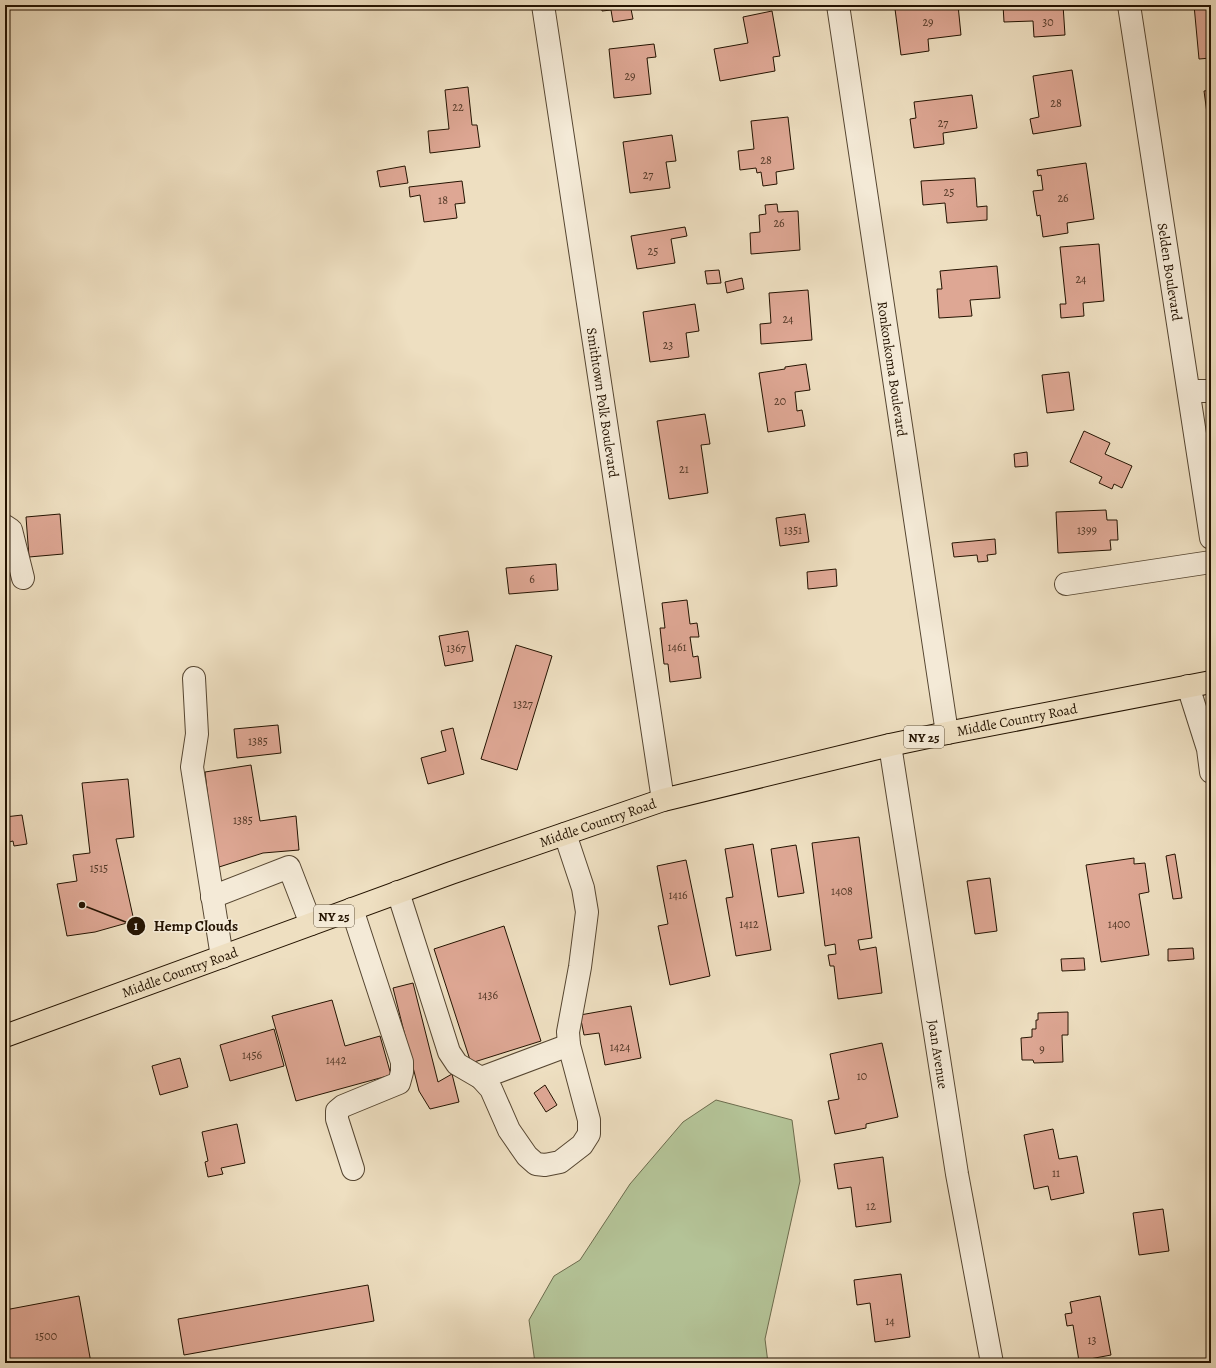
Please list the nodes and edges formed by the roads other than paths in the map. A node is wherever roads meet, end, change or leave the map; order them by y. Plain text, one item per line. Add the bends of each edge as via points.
1 (542, 5) edge
2 (838, 5) edge
3 (1129, 5) edge
4 (1189, 391) junction
5 (1211, 391) edge
6 (5, 526) edge
7 (1211, 538) edge
8 (1211, 562) edge
9 (23, 578) dead end
10 (1066, 584) dead end
11 (194, 678) dead end
12 (1211, 682) edge
13 (1188, 686) junction
14 (947, 733) junction
15 (890, 745) junction
16 (1211, 771) edge
17 (663, 800) junction
18 (565, 834) junction
19 (398, 892) junction
20 (212, 897) junction
21 (352, 909) junction
22 (311, 924) junction
23 (222, 957) junction
24 (5, 1036) edge
25 (569, 1045) junction
26 (481, 1078) junction
27 (353, 1169) dead end
28 (992, 1363) edge

1 - 17 street, Smithtown Polk Boulevard
2 - 14 street, Ronkonkoma Boulevard
3 - 4 street, Selden Boulevard
4 - 5 street
4 - 7 street, Selden Boulevard
6 - 9 street via 11,530
8 - 10 street
11 - 20 street via 197,734 192,767
12 - 13 main road, Middle Country Road / NY 25
13 - 14 main road, Middle Country Road / NY 25
13 - 16 street via 1208,749
14 - 15 main road, Middle Country Road / NY 25
15 - 17 main road, Middle Country Road / NY 25
15 - 28 street, Joan Avenue via 957,1174
17 - 18 main road, Middle Country Road / NY 25
18 - 19 main road, Middle Country Road / NY 25
18 - 25 street via 583,888 587,912 568,1032
19 - 21 main road, Middle Country Road / NY 25
19 - 26 street via 449,1052 457,1064
20 - 22 street via 289,867
20 - 23 street
21 - 22 main road, Middle Country Road / NY 25
21 - 27 street via 402,1062 399,1083 343,1106 336,1112
22 - 23 main road, Middle Country Road / NY 25
23 - 24 main road, Middle Country Road / NY 25
25 - 26 street
25 - 26 street via 589,1120 589,1134 582,1145 560,1162 536,1164 527,1156 509,1130 491,1090

